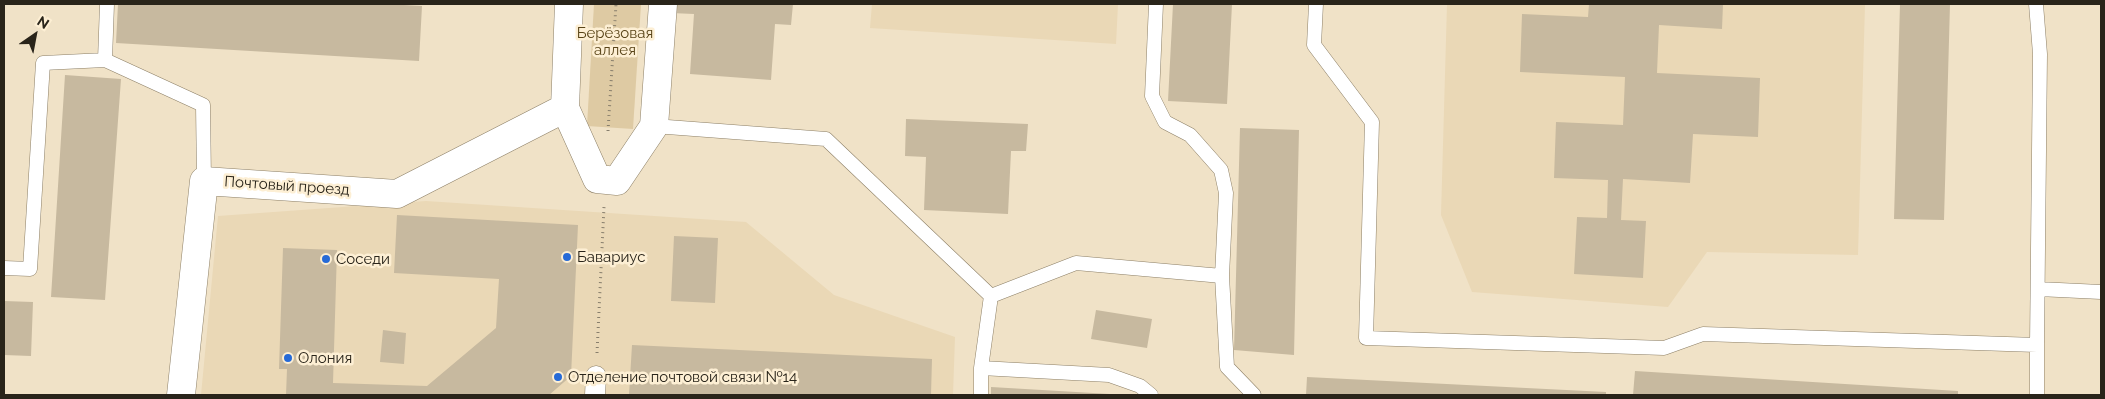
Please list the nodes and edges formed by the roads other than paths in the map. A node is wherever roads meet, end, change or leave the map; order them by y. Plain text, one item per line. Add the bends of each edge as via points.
1 (107, 4) edge
2 (569, 4) edge
3 (663, 4) edge
4 (1156, 4) edge
5 (1316, 4) edge
6 (2036, 4) edge
7 (105, 60) junction
8 (565, 108) junction
9 (654, 126) junction
10 (204, 181) junction
11 (4, 268) edge
12 (1222, 276) junction
13 (2038, 290) junction
14 (2101, 292) edge
15 (991, 296) junction
16 (2037, 345) junction
17 (982, 368) junction
18 (181, 395) edge
19 (981, 395) edge
20 (1151, 395) edge
21 (1254, 395) edge
22 (2037, 395) edge

1 - 7 lane
2 - 8 street
3 - 9 street
4 - 12 lane via 1152,96 1165,122 1190,135 1221,170 1226,193
5 - 16 lane via 1314,45 1372,122 1366,338 1664,348 1703,334
6 - 13 lane via 2040,54
7 - 10 lane via 203,105
7 - 11 lane via 43,63 30,269
8 - 9 street via 597,179 611,181
8 - 10 street, Почтовый проезд via 397,194
9 - 15 lane via 826,139
10 - 18 street, Почтовый проезд
12 - 15 lane via 1076,263
12 - 21 lane via 1227,367
13 - 14 lane
13 - 16 lane
15 - 17 lane
16 - 22 lane
17 - 19 lane
17 - 20 lane via 1109,375 1140,386

